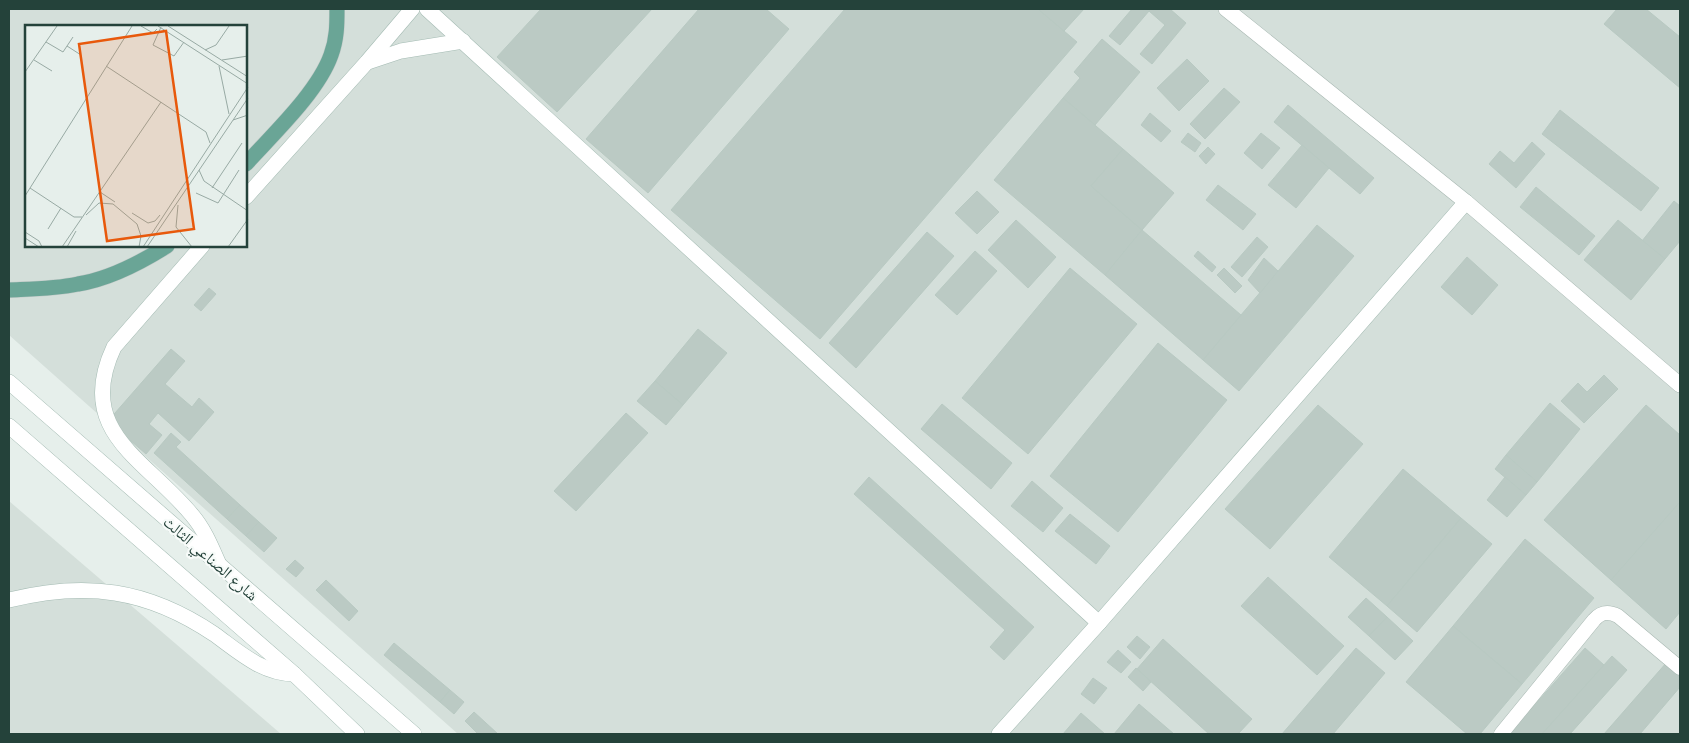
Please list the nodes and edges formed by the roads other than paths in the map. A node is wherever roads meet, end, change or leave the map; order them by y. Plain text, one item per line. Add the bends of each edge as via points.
1 (337, 9) edge
2 (412, 9) edge
3 (427, 9) edge
4 (1226, 9) edge
5 (463, 41) junction
6 (367, 62) junction
7 (248, 162) edge
8 (248, 195) edge
9 (1466, 202) junction
10 (164, 248) edge
11 (200, 248) edge
12 (9, 290) edge
13 (9, 382) edge
14 (1680, 385) edge
15 (9, 426) edge
16 (220, 566) junction
17 (9, 600) edge
18 (1099, 622) junction
19 (1680, 668) edge
20 (294, 674) junction
21 (357, 734) edge
22 (414, 734) edge
23 (999, 734) edge
24 (1501, 734) edge

1 - 7 main road via 337,30 321,77
2 - 6 street
3 - 5 street
4 - 9 street
5 - 6 street via 402,50
5 - 18 street
6 - 8 street
9 - 14 street
9 - 18 street
10 - 12 main road via 142,262 109,276 79,284
11 - 16 street via 114,347 105,365 102,399 109,425 120,441 193,516
13 - 16 street, شارع الصناعي الثالث
15 - 20 street, شارع الصناعي الثالث
16 - 22 street, شارع الصناعي الثالث
17 - 20 street via 69,590 106,591 139,598 197,623 256,664 272,671
18 - 23 street
19 - 24 lane via 1618,616 1605,612 1594,620
20 - 21 street, شارع الصناعي الثالث

